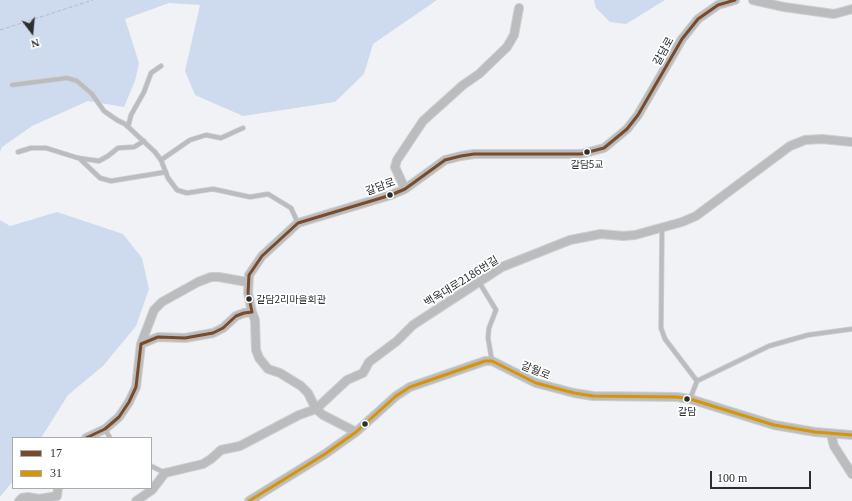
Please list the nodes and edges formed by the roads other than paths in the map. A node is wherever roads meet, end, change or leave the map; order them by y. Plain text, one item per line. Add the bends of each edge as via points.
1 (735, 0) edge
2 (753, 0) edge
3 (519, 8) dead end
4 (852, 9) edge
5 (161, 66) dead end
6 (12, 86) dead end
7 (128, 127) junction
8 (243, 128) dead end
9 (144, 141) junction
10 (852, 142) edge
11 (18, 152) dead end
12 (78, 158) junction
13 (161, 160) junction
14 (166, 172) junction
15 (405, 189) junction
16 (298, 223) junction
17 (662, 229) junction
18 (247, 282) junction
19 (479, 282) junction
20 (252, 312) junction
21 (852, 329) edge
22 (141, 344) junction
23 (492, 361) junction
24 (697, 381) junction
25 (690, 399) junction
26 (316, 409) junction
27 (105, 429) junction
28 (356, 432) junction
29 (831, 434) junction
30 (852, 435) edge
31 (88, 437) edge
32 (109, 437) edge
33 (152, 466) edge
34 (165, 473) junction
35 (852, 474) edge
36 (58, 495) edge
37 (19, 501) edge
38 (136, 501) edge
39 (249, 501) edge

1 - 15 street, 갈담로 via 718,5 698,19 682,39 638,115 627,129 604,148 581,154 461,156 445,160
2 - 4 street via 834,14
3 - 15 street via 514,35 507,47 417,128 395,167
5 - 7 lane via 151,73
6 - 7 lane via 67,78 77,81 92,94 104,111
7 - 9 lane
8 - 13 lane via 221,138 206,135 190,140
9 - 12 lane via 134,147 118,148 99,161
9 - 13 lane
10 - 17 street, 백옥대로2186번길 via 805,140 790,146 696,216
11 - 12 lane via 31,148 46,148
12 - 14 lane via 100,178 111,181
13 - 14 lane
14 - 16 lane via 177,190 187,193 212,189 250,197 268,194 291,208
15 - 16 street, 갈담로
16 - 18 street, 갈담로 via 262,256
17 - 19 street, 백옥대로2186번길 via 635,235 602,234 570,240 502,267
17 - 24 lane via 661,328 665,339
18 - 20 street
18 - 22 street via 211,277 162,302 154,310
19 - 23 lane via 496,310 488,338
19 - 26 street, 백옥대로2186번길 via 413,325 369,362 363,373 347,380
20 - 22 street via 236,316 213,333 185,338 158,337
20 - 26 street via 259,358 268,369 280,373 308,392
21 - 24 lane via 808,334 769,346
22 - 27 street via 136,387 119,417
23 - 25 street, 갈월로 via 536,383 574,393 593,396
23 - 28 street via 484,361 410,387 396,396
24 - 25 lane
25 - 29 street, 갈월로 via 774,425
26 - 28 street
26 - 34 street, 백옥대로2186번길 via 298,415 240,446 221,450 203,464
27 - 31 street
27 - 32 lane
28 - 39 street via 326,454
29 - 30 street, 갈월로
29 - 35 street via 834,446
33 - 34 lane
34 - 38 street via 152,490
36 - 37 street via 38,499 28,497

